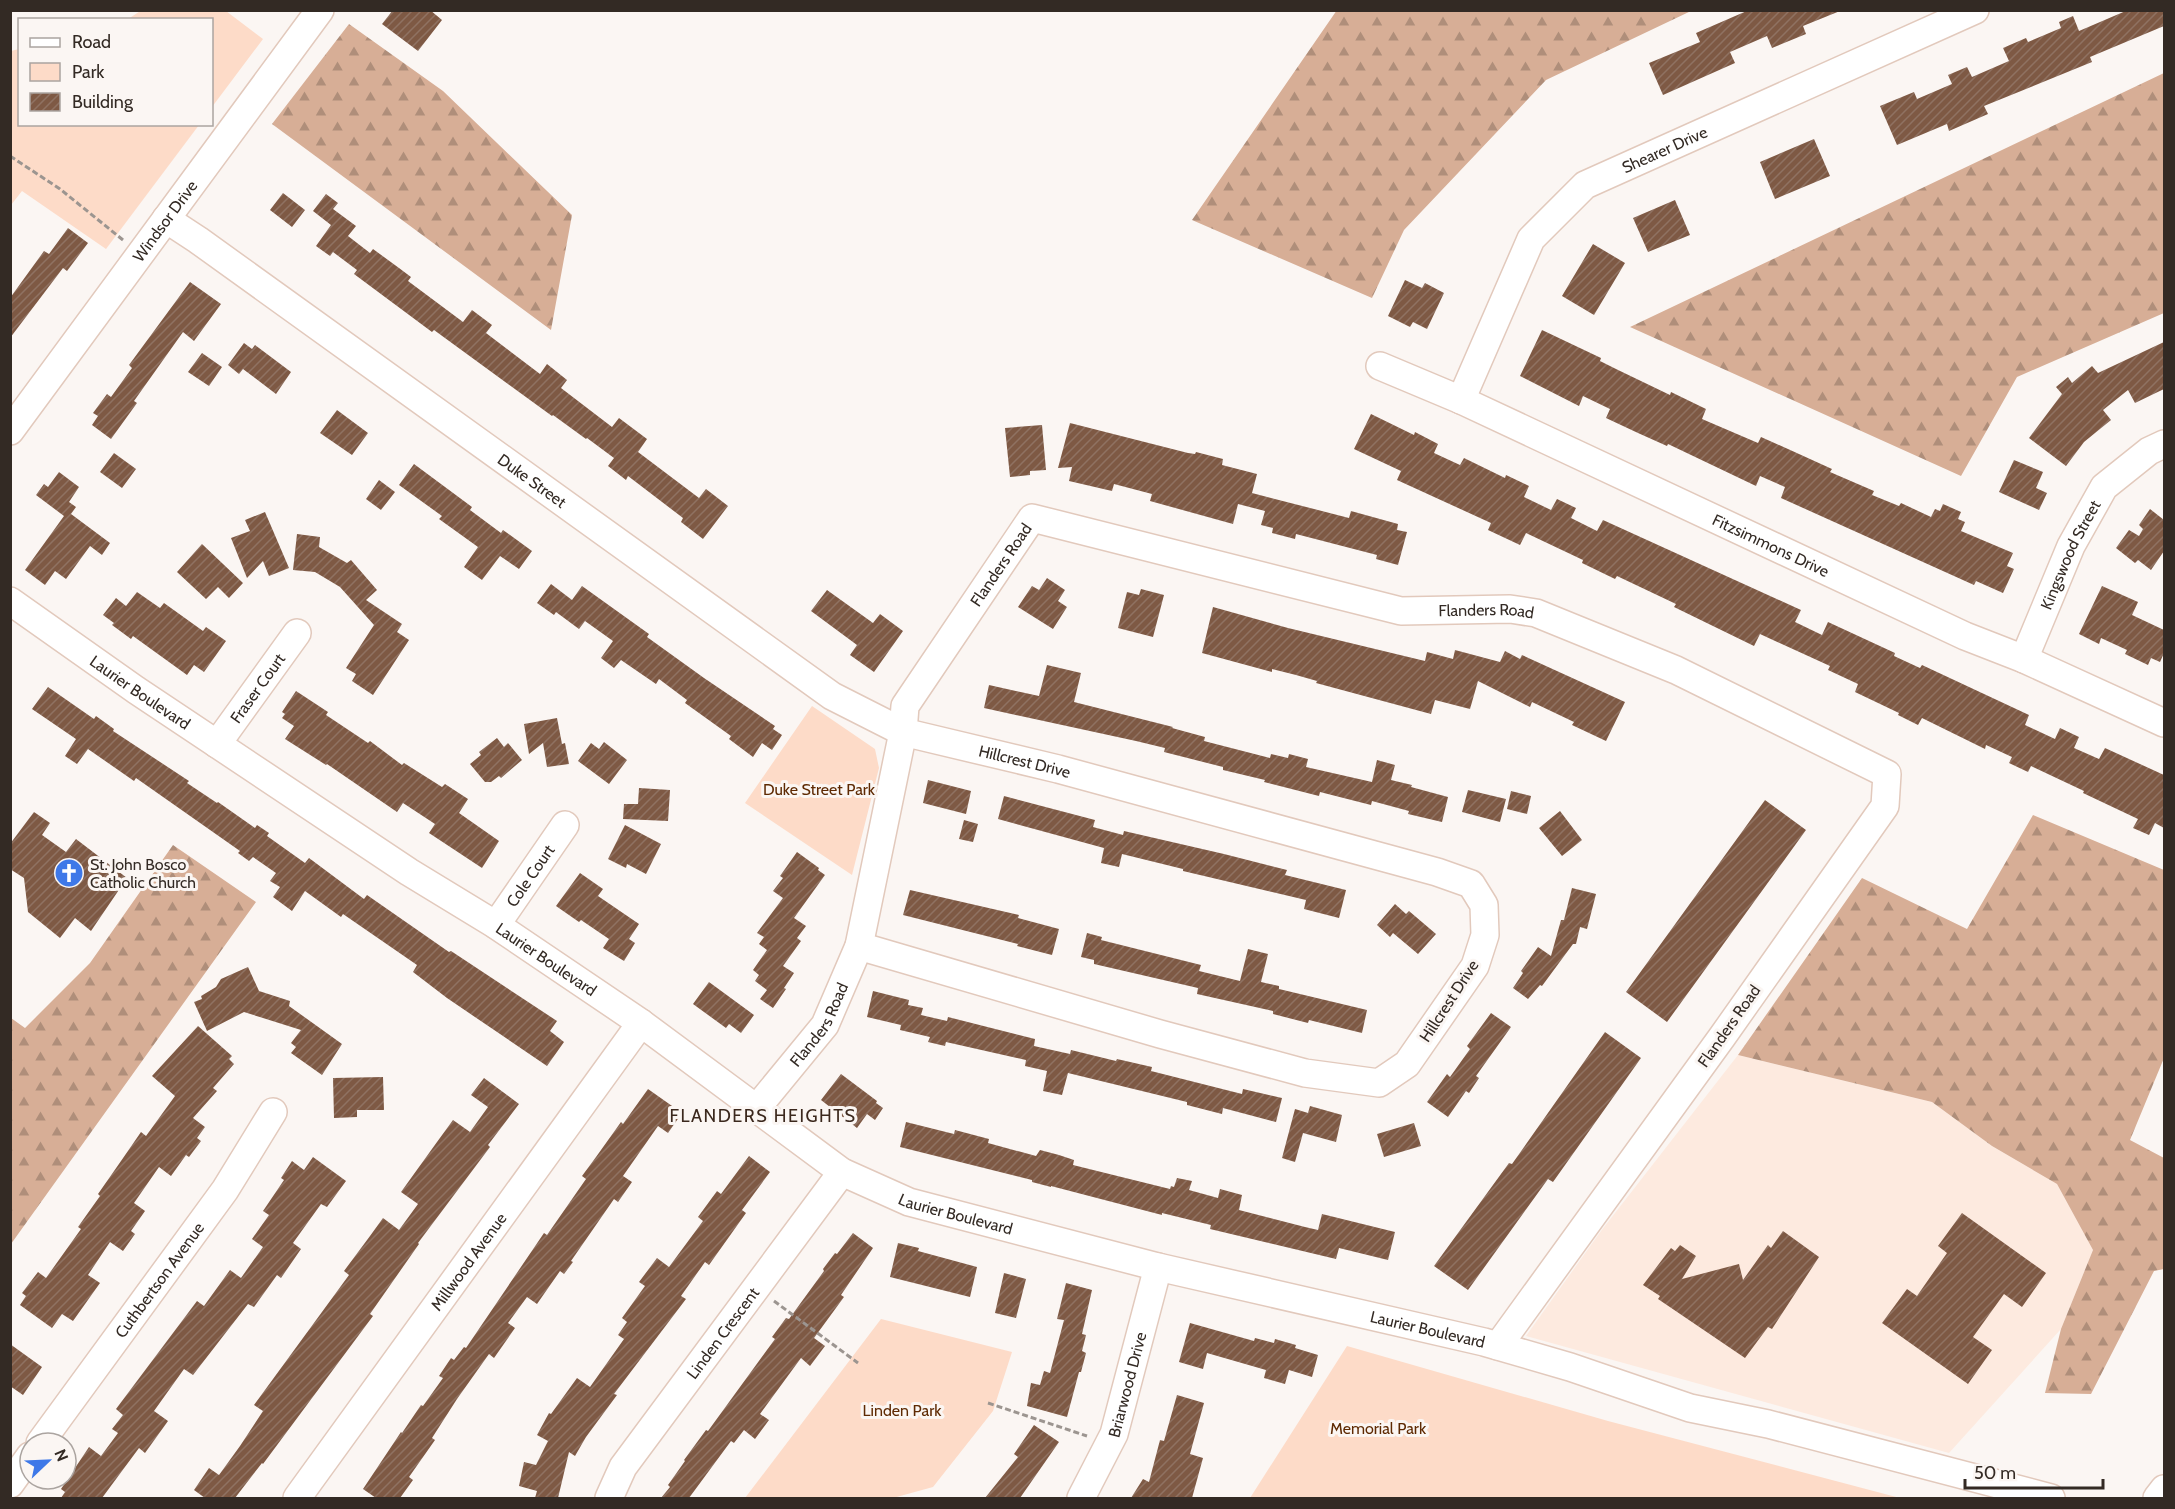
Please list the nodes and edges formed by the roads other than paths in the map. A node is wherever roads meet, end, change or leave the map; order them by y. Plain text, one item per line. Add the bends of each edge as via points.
1 (320, 10) edge
2 (1975, 10) edge
3 (166, 219) junction
4 (1380, 366) dead end
5 (1461, 400) junction
6 (10, 431) edge
7 (2164, 444) edge
8 (10, 601) edge
9 (297, 633) dead end
10 (2024, 658) junction
11 (2164, 723) edge
12 (903, 732) junction
13 (217, 744) junction
14 (565, 825) dead end
15 (496, 926) junction
16 (859, 946) junction
17 (641, 1023) junction
18 (756, 1109) junction
19 (273, 1112) dead end
20 (842, 1172) junction
21 (1158, 1267) junction
22 (1498, 1346) junction
23 (41, 1431) edge
24 (18, 1468) edge
25 (10, 1484) edge
26 (2164, 1489) edge
27 (297, 1498) edge
28 (609, 1498) edge
29 (1081, 1498) edge
30 (2051, 1498) edge
31 (2157, 1498) edge

1 - 3 street, Windsor Drive
2 - 5 street, Shearer Drive via 1584,185 1530,238
3 - 6 street, Windsor Drive
3 - 12 street, Duke Street via 832,696
4 - 5 street, Fitzsimmons Drive
5 - 10 street, Fitzsimmons Drive via 1965,636
7 - 10 street, Kingswood Street via 2104,486 2071,546
8 - 13 street, Laurier Boulevard
9 - 13 street, Fraser Court
10 - 11 street, Fitzsimmons Drive
12 - 16 street, Flanders Road
12 - 16 street, Hillcrest Drive via 1058,769 1437,872 1471,884 1484,905 1485,934 1475,966 1407,1065 1379,1083 1305,1073
12 - 22 street, Flanders Road via 905,706 1032,518 1401,611 1510,609 1536,613 1676,670 1887,774 1885,806
13 - 15 street, Laurier Boulevard
14 - 15 street, Cole Court
15 - 17 street, Laurier Boulevard
16 - 18 street, Flanders Road via 825,1025
17 - 18 street, Laurier Boulevard
17 - 27 street, Millwood Avenue
18 - 20 street, Laurier Boulevard
19 - 23 street, Cuthbertson Avenue via 225,1190
20 - 21 street, Laurier Boulevard via 909,1202
20 - 28 street, Linden Crescent via 623,1467
21 - 22 street, Laurier Boulevard
21 - 29 street, Briarwood Drive via 1114,1434
22 - 30 street, Laurier Boulevard via 1690,1408
24 - 25 street, Cuthbertson Avenue
26 - 31 street

